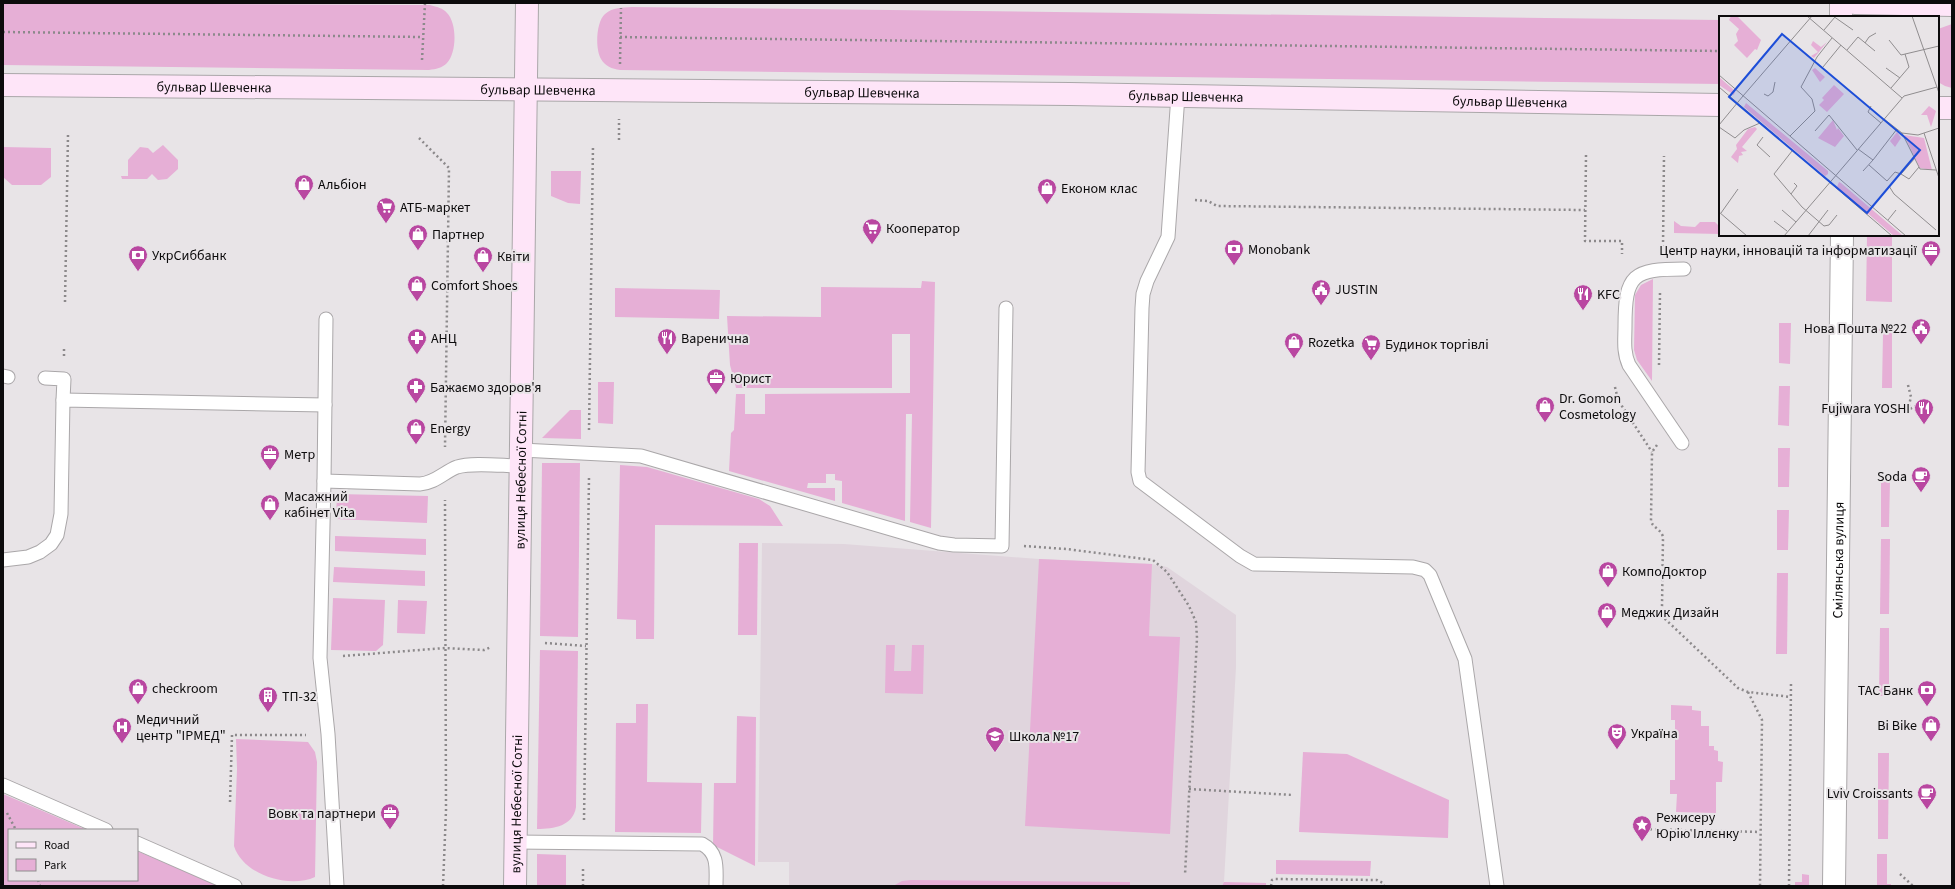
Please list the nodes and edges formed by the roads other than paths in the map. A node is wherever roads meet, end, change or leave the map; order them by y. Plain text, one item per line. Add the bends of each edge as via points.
1 (527, 3) edge
2 (1841, 3) edge
3 (1855, 3) edge
4 (1952, 5) edge
5 (1841, 16) edge
6 (3, 85) edge
7 (525, 89) junction
8 (1178, 95) junction
9 (1719, 105) edge
10 (1939, 108) edge
11 (1952, 108) edge
12 (1842, 236) edge
13 (1684, 269) dead end
14 (1006, 308) dead end
15 (326, 319) dead end
16 (45, 378) dead end
17 (63, 400) junction
18 (325, 405) junction
19 (1682, 443) dead end
20 (521, 458) junction
21 (324, 481) junction
22 (3, 560) edge
23 (3, 785) edge
24 (104, 829) edge
25 (515, 842) junction
26 (138, 843) edge
27 (235, 886) edge
28 (337, 886) edge
29 (515, 886) edge
30 (716, 886) edge
31 (1497, 886) edge
32 (1834, 886) edge

1 - 7 main road, вулиця Небесної Сотні
2 - 5 main road
3 - 4 main road
6 - 7 main road, бульвар Шевченка
7 - 8 main road, бульвар Шевченка
7 - 20 main road, вулиця Небесної Сотні
8 - 9 main road, бульвар Шевченка
8 - 31 lane via 1168,237 1143,294 1140,481 1146,488 1254,564 1413,567 1425,570 1430,575 1465,659
10 - 11 main road
12 - 32 street, Смілянська вулиця
13 - 19 lane via 1649,270 1635,278 1626,292 1624,344 1629,365
14 - 20 lane via 1002,546 947,544 657,460 625,454 589,453
15 - 18 lane
16 - 17 lane via 64,379
17 - 18 lane
17 - 22 lane via 62,514 57,535 51,544 40,552 28,557
18 - 21 lane
20 - 21 lane via 464,466 428,484
20 - 25 main road, вулиця Небесної Сотні
21 - 28 lane via 320,658 328,734
23 - 24 lane
25 - 29 main road, вулиця Небесної Сотні
25 - 30 lane via 702,844 714,853
26 - 27 lane

